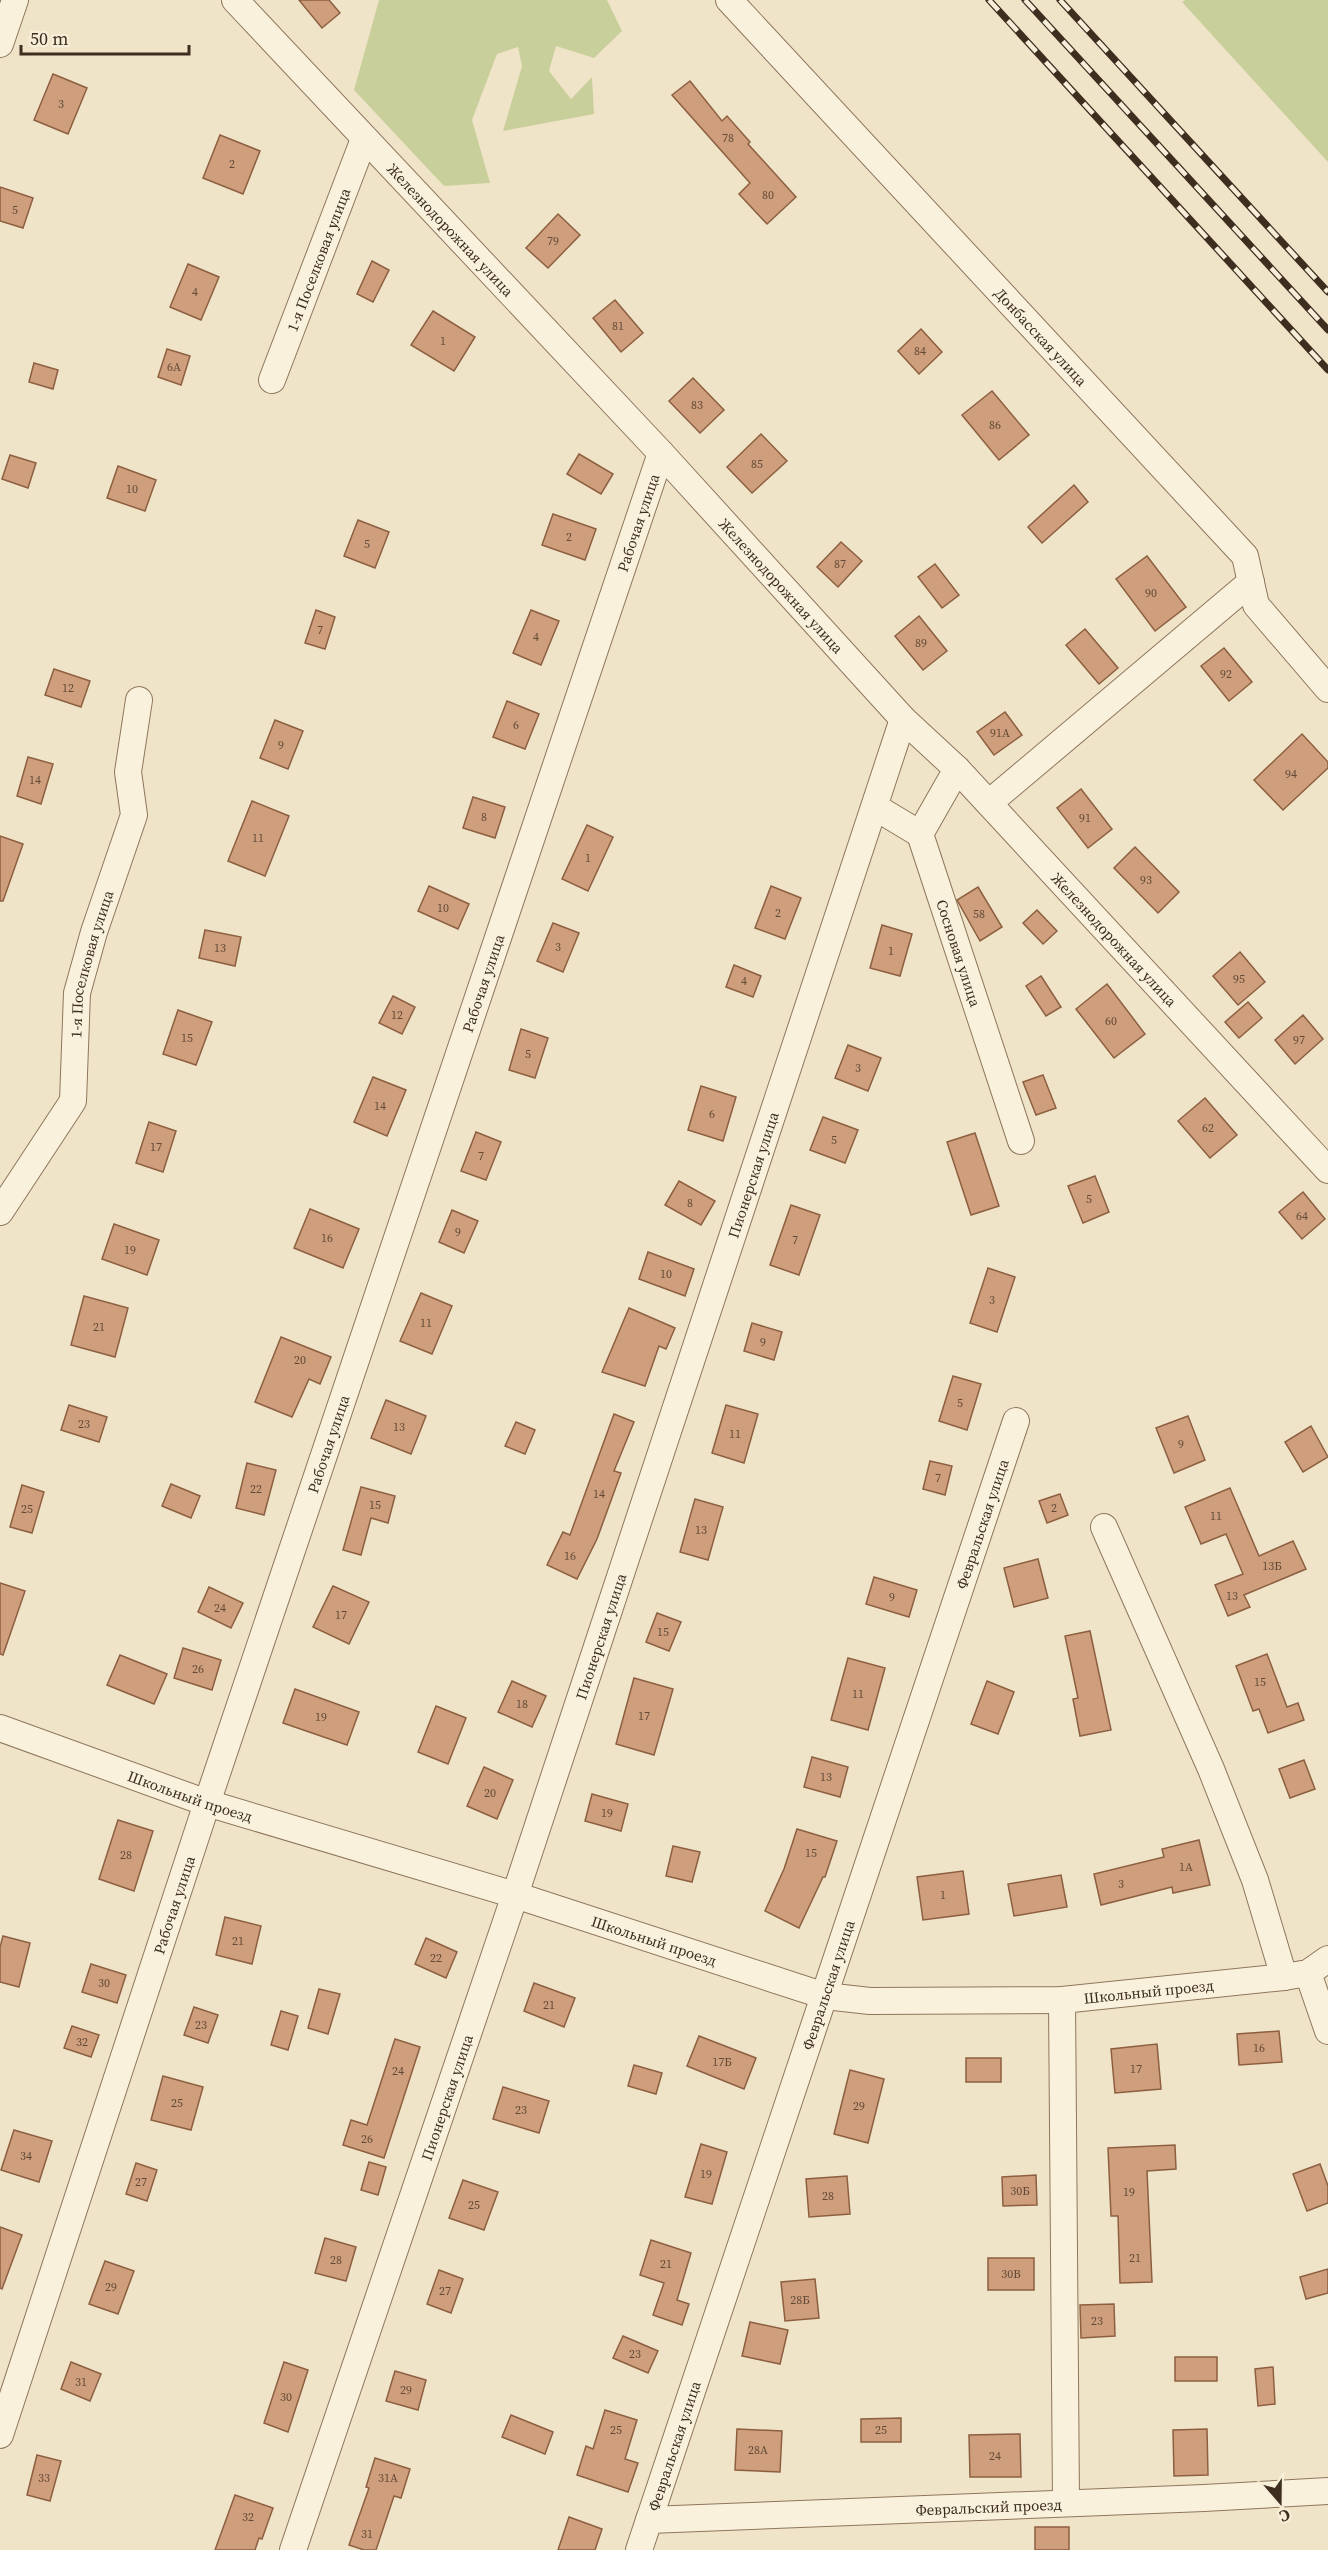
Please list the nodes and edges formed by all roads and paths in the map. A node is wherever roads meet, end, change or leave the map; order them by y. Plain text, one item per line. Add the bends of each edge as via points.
1 (15, 0) edge
2 (235, 0) edge
3 (729, 0) edge
4 (0, 44) edge
5 (364, 139) junction
6 (272, 380) dead end
7 (661, 453) junction
8 (1251, 582) junction
9 (1328, 689) edge
10 (139, 700) dead end
11 (903, 719) junction
12 (957, 769) junction
13 (989, 803) junction
14 (875, 807) junction
15 (920, 834) junction
16 (1021, 1141) dead end
17 (1328, 1170) edge
18 (0, 1212) edge
19 (1016, 1421) dead end
20 (1104, 1527) dead end
21 (0, 1728) edge
22 (207, 1803) junction
23 (515, 1895) junction
24 (1307, 1969) edge
25 (825, 1996) junction
26 (1062, 2000) junction
27 (1328, 2031) edge
28 (0, 2435) edge
29 (1328, 2491) edge
30 (1066, 2502) junction
31 (649, 2520) junction
32 (293, 2550) edge
33 (639, 2550) edge

1 - 4 street
2 - 5 street, Железнодорожная улица
3 - 8 street, Донбасская улица via 1245,556
5 - 6 street, 1-я Поселковая улица
5 - 7 street, Железнодорожная улица
7 - 11 street, Железнодорожная улица
7 - 22 street, Рабочая улица
8 - 9 street, Донбасская улица via 1256,605
8 - 13 street
10 - 18 street, 1-я Поселковая улица via 128,772 134,815 77,993 73,1101
11 - 12 street, Железнодорожная улица
11 - 14 street, Пионерская улица
12 - 13 street, Железнодорожная улица
12 - 15 street
13 - 17 street, Железнодорожная улица
14 - 15 street
14 - 23 street, Пионерская улица
15 - 16 street, Сосновая улица
19 - 25 street, Февральская улица
20 - 24 street via 1251,1869
21 - 22 street, Школьный проезд
22 - 23 street, Школьный проезд
22 - 28 street, Рабочая улица
23 - 25 street, Школьный проезд
23 - 32 street, Пионерская улица
24 - 26 street, Школьный проезд
24 - 27 street
25 - 26 street, Школьный проезд via 870,2001
25 - 31 street, Февральская улица
26 - 30 street
29 - 30 street, Февральский проезд
30 - 31 street, Февральский проезд
31 - 33 street, Февральская улица

